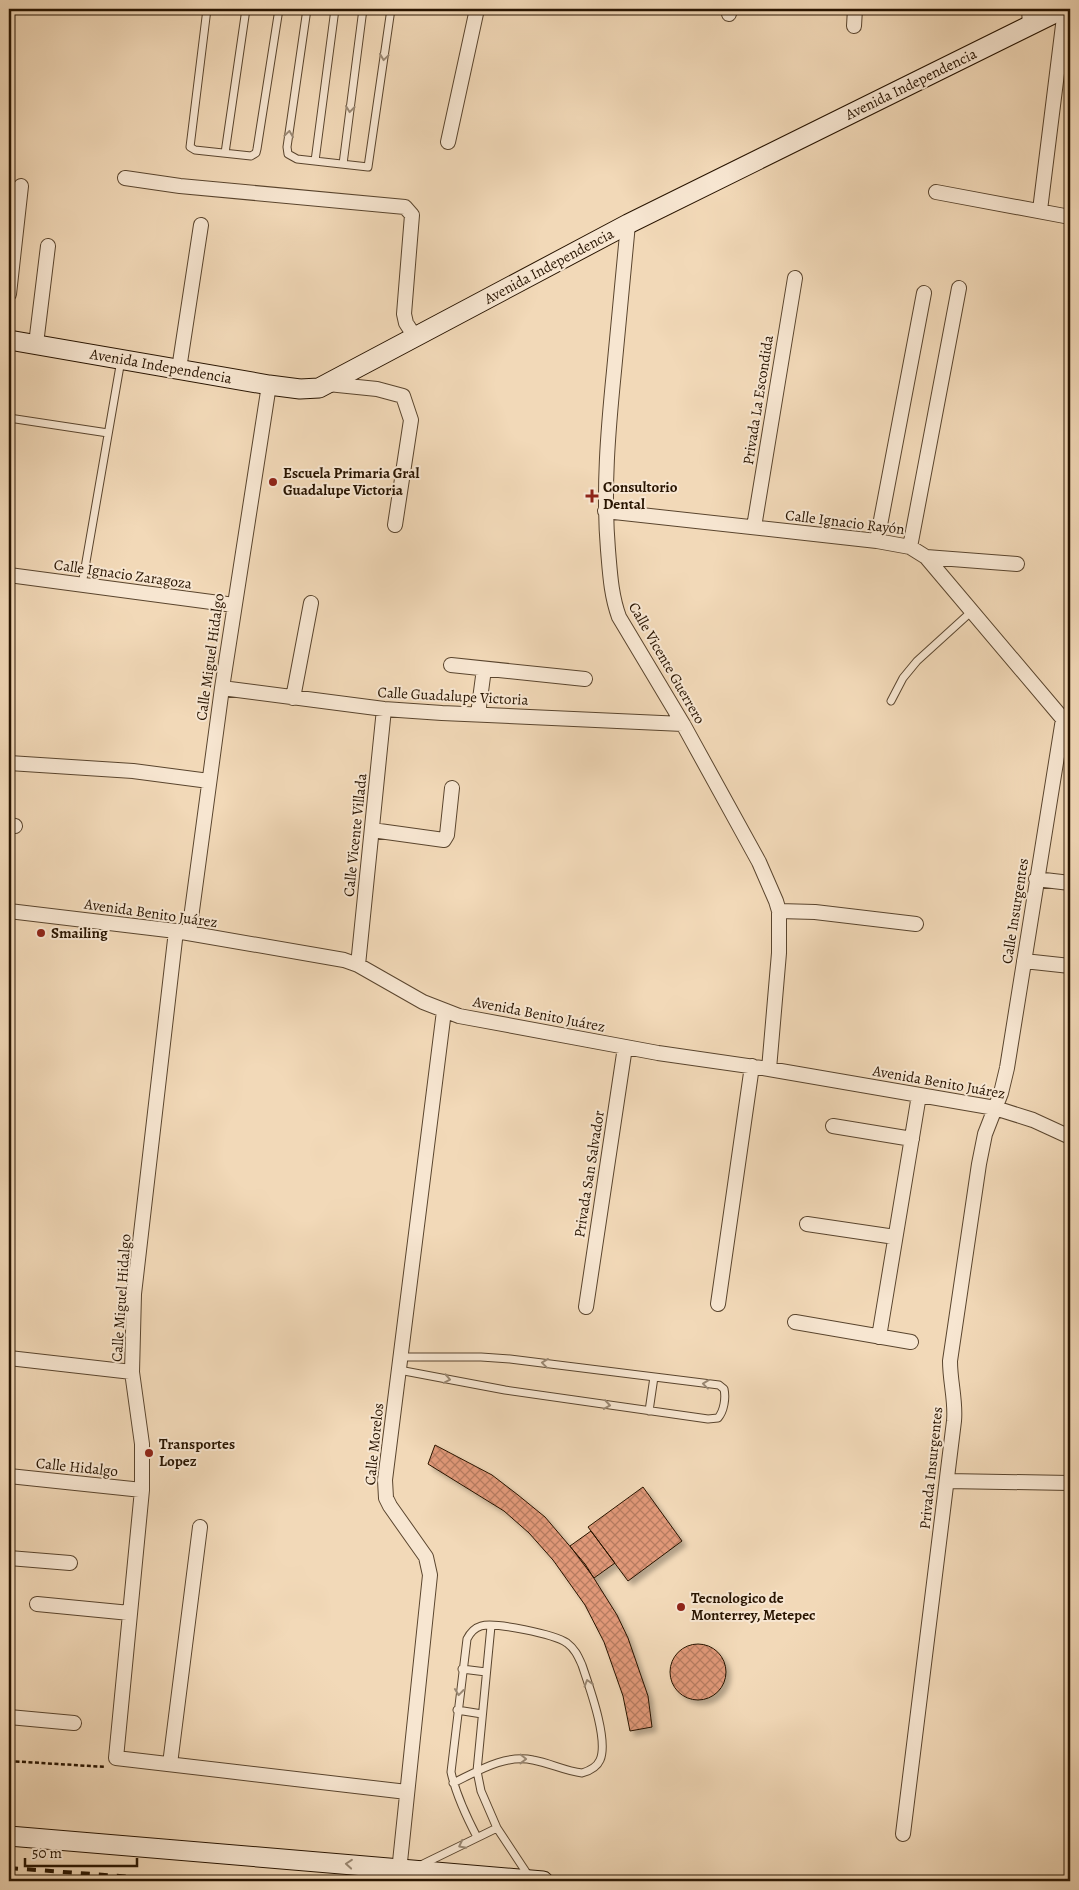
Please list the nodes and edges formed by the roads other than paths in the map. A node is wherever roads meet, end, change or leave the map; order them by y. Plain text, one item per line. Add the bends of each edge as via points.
1 (207, 9) edge
2 (246, 9) edge
3 (279, 9) edge
4 (307, 9) edge
5 (335, 9) edge
6 (362, 9) edge
7 (391, 9) edge
8 (477, 9) edge
9 (855, 9) edge
10 (1064, 9) edge
11 (1029, 17) edge
12 (854, 26) dead end
13 (448, 142) dead end
14 (225, 153) junction
15 (315, 161) junction
16 (343, 164) junction
17 (125, 178) dead end
18 (21, 186) dead end
19 (936, 192) dead end
20 (1040, 210) junction
21 (1070, 217) edge
22 (628, 224) junction
23 (201, 225) dead end
24 (48, 246) dead end
25 (795, 278) dead end
26 (959, 288) dead end
27 (924, 293) dead end
28 (9, 294) edge
29 (416, 337) junction
30 (9, 340) edge
31 (36, 344) junction
32 (121, 360) junction
33 (179, 369) junction
34 (328, 384) junction
35 (269, 385) junction
36 (9, 418) edge
37 (108, 433) junction
38 (605, 511) junction
39 (395, 525) dead end
40 (754, 527) junction
41 (876, 541) junction
42 (910, 547) junction
43 (926, 557) junction
44 (1017, 564) dead end
45 (9, 575) edge
46 (82, 585) junction
47 (311, 603) dead end
48 (234, 605) junction
49 (972, 611) junction
50 (451, 665) dead end
51 (484, 669) junction
52 (585, 680) dead end
53 (222, 688) junction
54 (292, 698) junction
55 (891, 701) dead end
56 (384, 709) junction
57 (478, 714) junction
58 (1067, 719) edge
59 (683, 724) junction
60 (9, 763) edge
61 (210, 781) junction
62 (452, 788) dead end
63 (372, 830) junction
64 (1036, 879) junction
65 (1070, 883) edge
66 (9, 911) edge
67 (779, 912) junction
68 (916, 924) dead end
69 (182, 932) junction
70 (1024, 961) junction
71 (358, 965) junction
72 (1070, 966) edge
73 (444, 1011) junction
74 (625, 1047) junction
75 (752, 1066) junction
76 (769, 1069) junction
77 (919, 1094) junction
78 (995, 1108) junction
79 (833, 1126) dead end
80 (1070, 1137) edge
81 (912, 1138) junction
82 (807, 1224) dead end
83 (895, 1237) junction
84 (718, 1304) dead end
85 (586, 1307) dead end
86 (795, 1322) dead end
87 (879, 1337) junction
88 (912, 1342) dead end
89 (9, 1358) edge
90 (400, 1363) junction
91 (132, 1372) junction
92 (654, 1377) junction
93 (649, 1411) junction
94 (9, 1476) edge
95 (947, 1481) junction
96 (1070, 1483) edge
97 (142, 1490) junction
98 (200, 1527) dead end
99 (9, 1558) edge
100 (70, 1563) dead end
101 (36, 1604) dead end
102 (130, 1613) junction
103 (491, 1626) junction
104 (462, 1669) junction
105 (486, 1672) junction
106 (457, 1710) junction
107 (482, 1714) junction
108 (9, 1717) edge
109 (74, 1723) dead end
110 (170, 1764) junction
111 (477, 1771) junction
112 (453, 1783) junction
113 (407, 1792) junction
114 (497, 1828) junction
115 (903, 1834) dead end
116 (9, 1836) edge
117 (477, 1837) junction
118 (403, 1873) edge
119 (537, 1881) edge

1 - 14 lane via 190,147
2 - 14 lane
3 - 14 lane via 256,153 251,156
15 -> 4 lane via 293,158 287,147
5 - 15 lane
6 -> 16 lane
7 -> 16 lane via 368,167
8 - 13 street
9 - 12 street
10 - 11 street, Avenida Independencia
10 - 20 street
11 - 22 street, Avenida Independencia
15 - 16 lane
17 - 29 street via 180,186 406,206 412,215 404,314
18 - 28 street
19 - 20 street
20 - 21 street
22 - 29 street, Avenida Independencia
22 - 38 street, Calle Vicente Guerrero
23 - 33 street
24 - 31 street
25 - 40 street, Privada La Escondida
26 - 42 street
27 - 41 street
29 - 34 street, Avenida Independencia
30 - 31 street, Avenida Independencia
31 - 32 street, Avenida Independencia
32 - 33 street, Avenida Independencia
32 - 37 lane
33 - 35 street, Avenida Independencia
34 - 35 street, Avenida Independencia via 310,389
34 - 39 street via 376,388 403,396 411,420
35 - 48 street, Calle Miguel Hidalgo
36 - 37 lane
37 - 46 lane
38 - 40 street, Calle Ignacio Rayón
38 - 59 street, Calle Vicente Guerrero via 615,605
40 - 41 street, Calle Ignacio Rayón
41 - 42 street, Calle Ignacio Rayón
42 - 43 street, Calle Ignacio Rayón
43 - 44 street
43 - 49 street, Calle Ignacio Rayón
45 - 46 street, Calle Ignacio Zaragoza
46 - 48 street, Calle Ignacio Zaragoza
47 - 54 street
48 - 53 street, Calle Miguel Hidalgo
49 - 55 lane via 916,661
49 - 58 street, Calle Ignacio Rayón
50 - 51 street
51 - 52 street
51 - 57 street
53 - 54 street, Calle Guadalupe Victoria
53 - 61 street, Calle Miguel Hidalgo
54 - 56 street, Calle Guadalupe Victoria
56 - 57 street, Calle Guadalupe Victoria
56 - 63 street, Calle Vicente Villada
57 - 59 street, Calle Guadalupe Victoria
58 - 64 street, Calle Insurgentes
59 - 67 street, Calle Vicente Guerrero via 759,862
60 - 61 street via 132,771
61 - 69 street, Calle Miguel Hidalgo
62 - 63 street via 444,840
63 - 71 street, Calle Vicente Villada
64 - 65 street
64 - 70 street, Calle Insurgentes
66 - 69 street, Avenida Benito Juárez
67 - 68 street via 815,912
67 - 76 street, Calle Vicente Guerrero via 779,954
69 - 71 street, Avenida Benito Juárez via 336,958
69 - 91 street, Calle Miguel Hidalgo via 134,1294
70 - 72 street
70 - 78 street, Calle Insurgentes via 1007,1068
71 - 73 street, Avenida Benito Juárez
73 - 74 street, Avenida Benito Juárez via 476,1020
73 - 90 street, Calle Morelos
74 - 75 street, Avenida Benito Juárez
74 - 85 street, Privada San Salvador
75 - 76 street, Avenida Benito Juárez
75 - 84 street
76 - 77 street, Avenida Benito Juárez
77 - 78 street, Avenida Benito Juárez
77 - 81 street
78 - 80 street, Avenida Benito Juárez via 1033,1120
78 - 95 street, Privada Insurgentes via 979,1164 950,1361 955,1411
79 - 81 street
81 - 83 street
82 - 83 street
83 - 87 street
86 - 87 street
87 - 88 street
89 - 91 street
92 -> 90 lane via 481,1357
90 -> 93 lane via 505,1390
90 - 113 street, Calle Morelos via 384,1488 390,1506 426,1557 430,1575
91 - 97 street, Calle Miguel Hidalgo via 142,1444
92 - 93 lane
93 -> 92 lane via 713,1419 720,1415 724,1397 724,1389 720,1385
94 - 97 street, Calle Hidalgo
95 - 96 street
95 - 115 street, Privada Insurgentes
97 - 102 street, Calle Miguel Hidalgo
98 - 110 street
99 - 100 street
101 - 102 street
102 - 110 street, Calle Miguel Hidalgo via 116,1758
103 - 104 lane via 481,1626 470,1634 464,1649
103 - 105 lane
111 -> 103 lane via 524,1758 582,1773 598,1764 602,1753 600,1729 589,1685 574,1649 549,1635
104 - 105 lane
104 -> 106 lane
105 - 107 lane
106 - 107 lane
106 - 112 lane via 451,1764
107 - 111 lane
108 - 109 street
110 - 113 street
111 - 112 lane
111 - 114 lane via 481,1791
112 - 117 lane
113 - 118 street, Calle Morelos
114 - 117 lane
114 - 119 lane
118 -> 116 street
117 -> 118 lane
118 - 119 street

